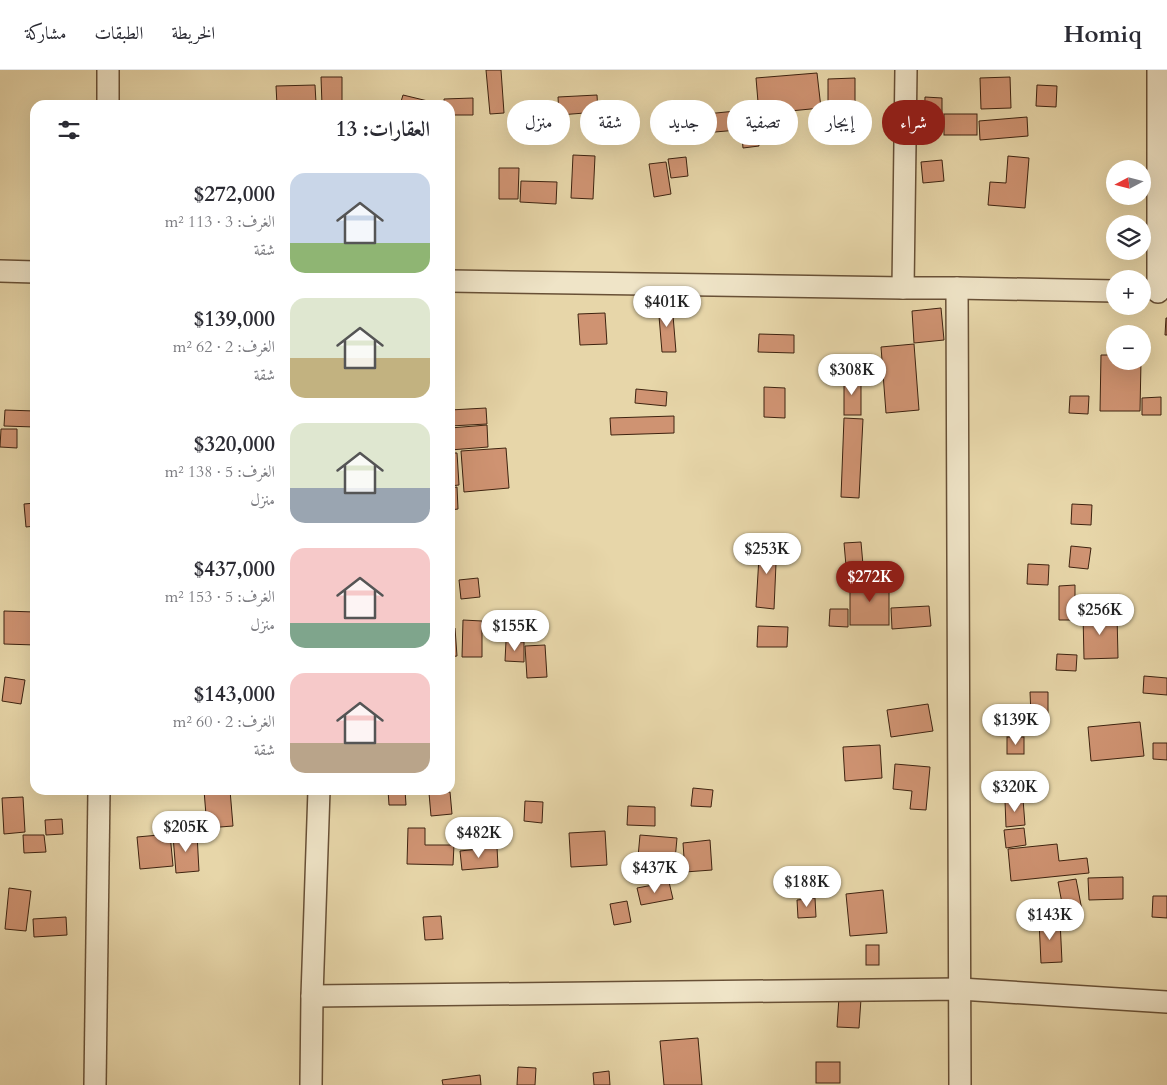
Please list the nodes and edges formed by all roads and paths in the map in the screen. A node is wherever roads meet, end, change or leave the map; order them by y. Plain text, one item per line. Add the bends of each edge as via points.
1 (108, 70) edge
2 (906, 70) edge
3 (1158, 70) edge
4 (108, 100) edge
5 (0, 271) edge
6 (30, 272) edge
7 (455, 281) edge
8 (903, 288) junction
9 (957, 288) junction
10 (1106, 291) edge
11 (1156, 292) edge
12 (99, 795) edge
13 (319, 795) edge
14 (960, 989) junction
15 (312, 996) junction
16 (1167, 1002) edge
17 (95, 1085) edge
18 (311, 1085) edge
19 (960, 1085) edge

1 - 4 street
2 - 8 street
3 - 11 street
5 - 6 street
7 - 8 street
8 - 9 street
9 - 10 street
9 - 14 street
12 - 17 street
13 - 15 street
14 - 15 street
14 - 16 street
14 - 19 street
15 - 18 street

